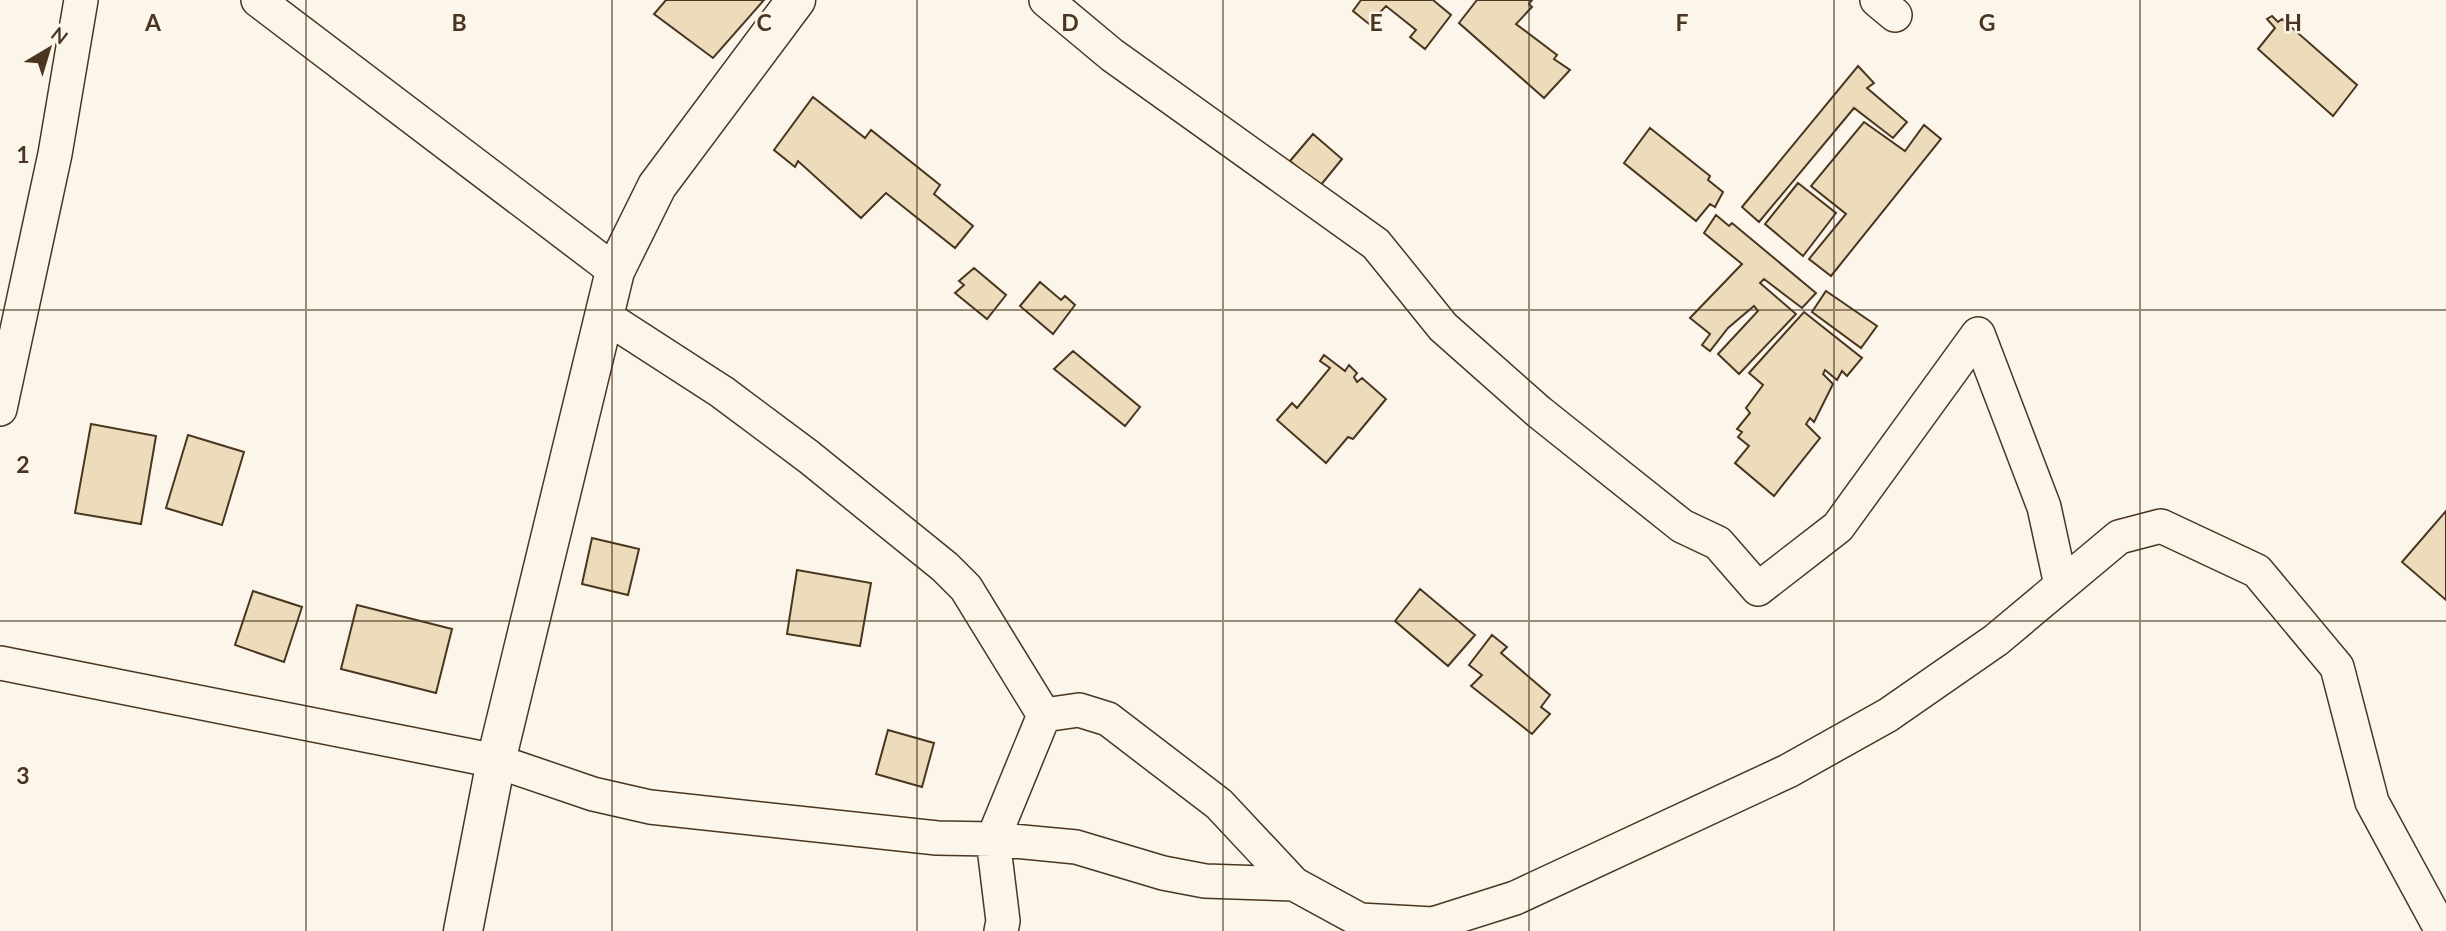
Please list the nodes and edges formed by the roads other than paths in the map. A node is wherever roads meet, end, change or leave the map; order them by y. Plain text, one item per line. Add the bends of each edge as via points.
1 (81, 0) edge
2 (258, 0) edge
3 (796, 0) edge
4 (1046, 0) edge
5 (615, 271) junction
6 (604, 315) junction
7 (0, 409) edge
8 (2061, 585) junction
9 (0, 663) edge
10 (1044, 716) junction
11 (496, 761) junction
12 (993, 839) junction
13 (1294, 884) junction
14 (1361, 926) edge
15 (463, 931) edge
16 (1001, 931) edge
17 (2442, 931) edge

1 - 7 street via 55,154
2 - 5 street
3 - 5 street via 657,186
4 - 8 street via 1112,55 1377,244 1443,327 1539,412 1682,527 1718,543 1758,589 1838,527 1978,334 2044,507
5 - 6 street
6 - 10 street via 722,392 945,567 972,597
6 - 11 street
8 - 14 street via 1996,640 1888,715 1788,771 1515,898 1433,924
8 - 17 street via 2119,537 2161,526 2257,571 2337,667 2371,802
9 - 11 street
10 - 12 street
10 - 13 street via 1079,710 1108,719 1219,804
11 - 12 street via 593,794 650,807 937,838
11 - 15 street
12 - 13 street via 1076,847 1205,881
12 - 16 street
13 - 14 street

